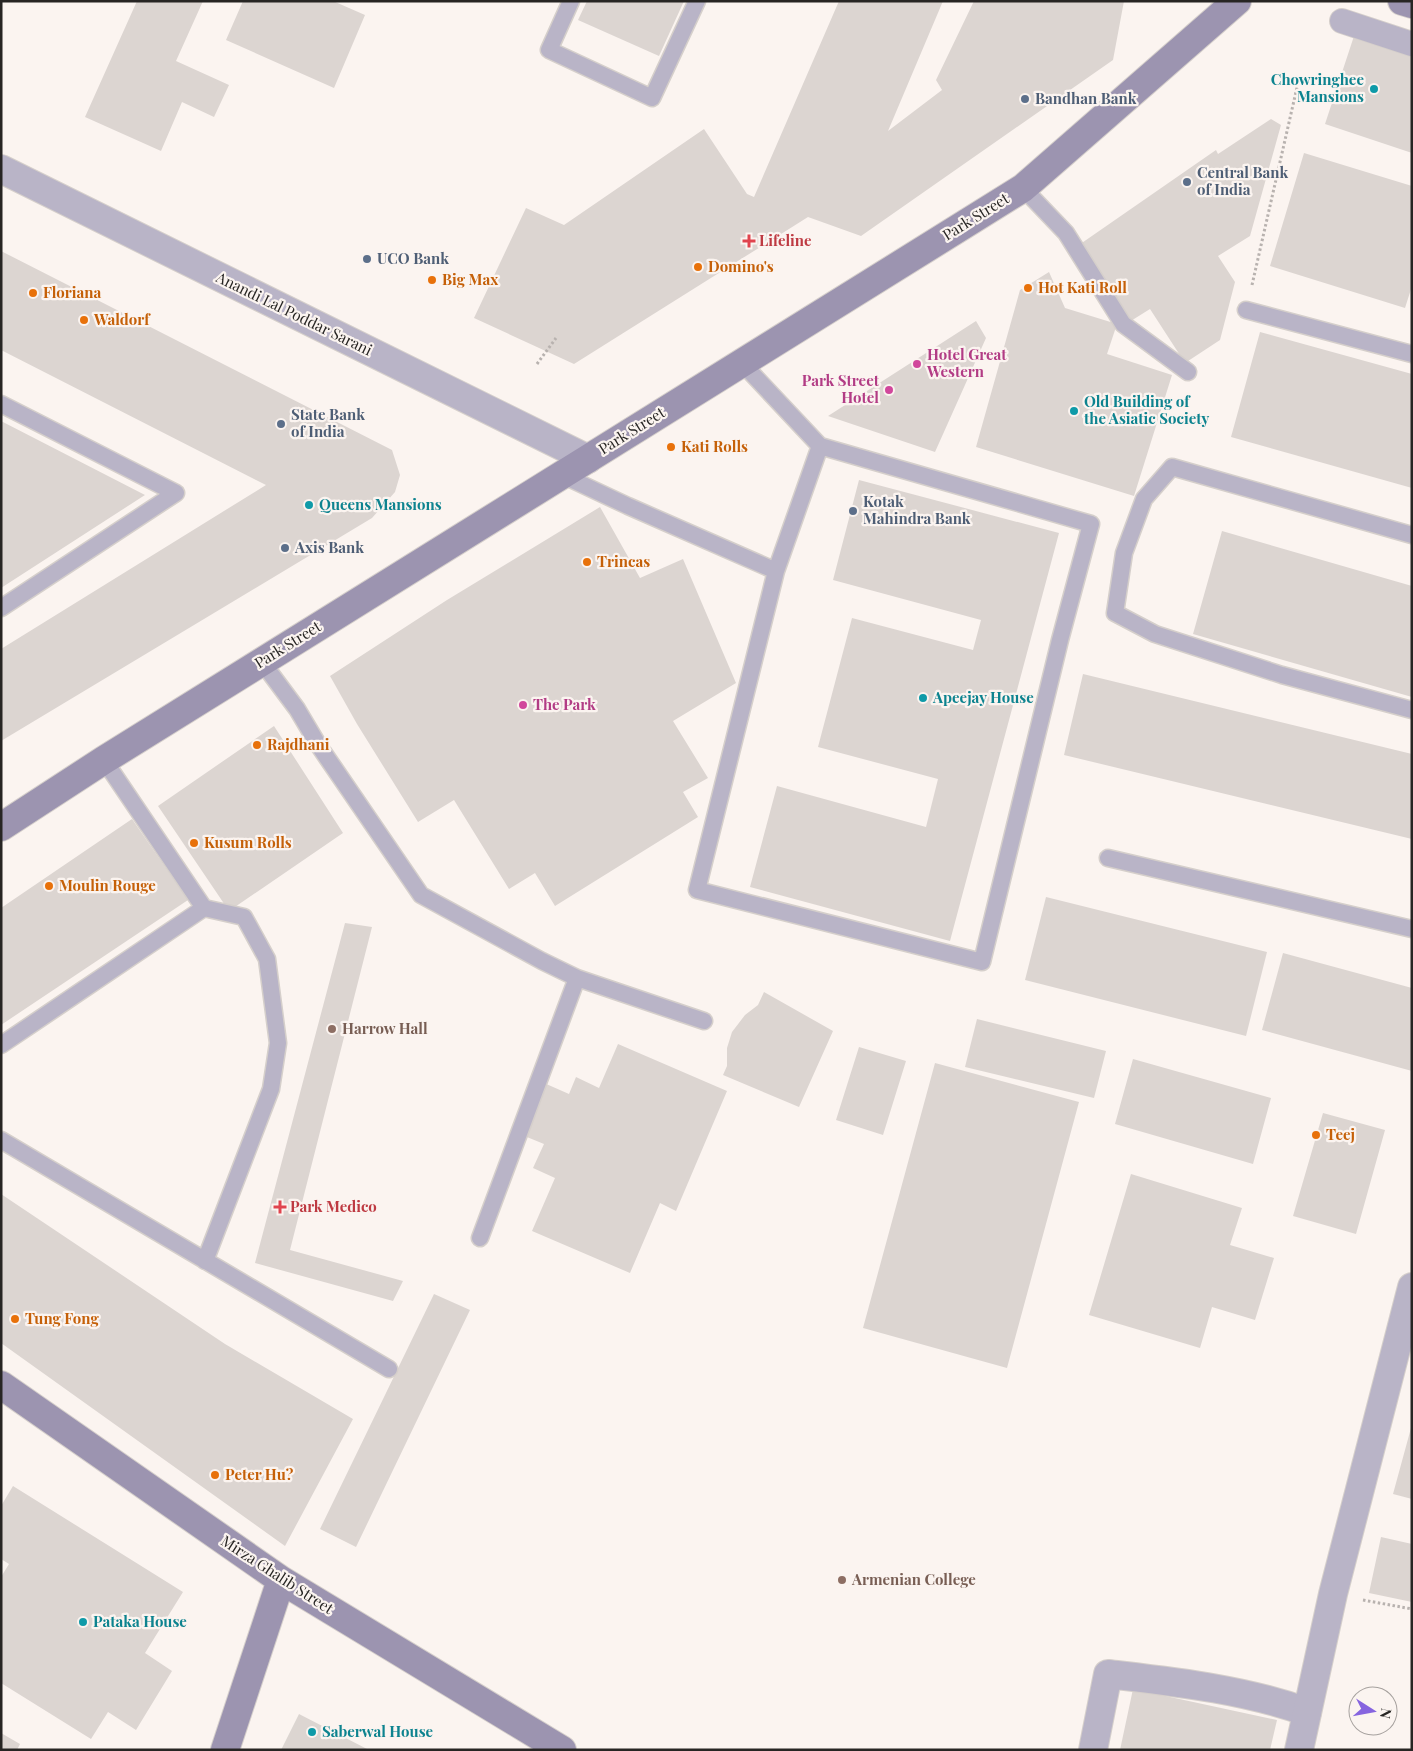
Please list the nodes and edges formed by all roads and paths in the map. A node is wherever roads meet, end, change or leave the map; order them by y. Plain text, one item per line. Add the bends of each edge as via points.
1 (571, 1) edge
2 (697, 1) edge
3 (1237, 1) edge
4 (1402, 1) edge
5 (1412, 4) edge
6 (1342, 21) dead end
7 (1412, 44) edge
8 (1298, 83) dead end
9 (1, 169) edge
10 (1023, 188) junction
11 (1246, 310) joint
12 (556, 338) dead end
13 (1412, 354) edge
14 (742, 363) junction
15 (537, 364) dead end
16 (1188, 372) dead end
17 (1, 404) edge
18 (820, 446) junction
19 (588, 459) junction
20 (562, 475) junction
21 (1412, 535) edge
22 (776, 571) junction
23 (1, 608) edge
24 (262, 662) junction
25 (1412, 710) edge
26 (104, 760) junction
27 (3, 823) edge
28 (1108, 858) dead end
29 (204, 908) junction
30 (1412, 929) edge
31 (577, 978) junction
32 (704, 1021) dead end
33 (1, 1045) edge
34 (1, 1140) edge
35 (480, 1238) dead end
36 (205, 1261) junction
37 (1412, 1286) edge
38 (1406, 1330) edge
39 (389, 1369) dead end
40 (1, 1385) edge
41 (281, 1580) junction
42 (1333, 1594) junction
43 (1412, 1609) edge
44 (1307, 1712) junction
45 (225, 1750) edge
46 (562, 1750) edge
47 (1093, 1750) edge
48 (1299, 1750) edge

1 - 2 lane via 548,50 652,98
3 - 10 main road, Park Street
4 - 5 main road
6 - 7 street
8 - 11 path
9 - 19 street, Anandi Lal Poddar Sarani
10 - 14 main road, Park Street
10 - 16 lane via 1066,233 1123,324
11 - 13 lane
12 - 15 path
14 - 18 lane
14 - 19 main road, Park Street
17 - 23 lane via 176,493
18 - 22 lane
18 - 22 lane via 1091,524 982,962 697,890
19 - 20 main road, Park Street
20 - 22 lane
20 - 24 main road, Park Street
21 - 25 lane via 1172,467 1144,499 1124,553 1115,613 1154,634 1282,675
24 - 26 main road, Park Street
24 - 31 lane via 421,895
26 - 27 main road, Park Street
26 - 29 lane
28 - 30 lane
29 - 33 lane
29 - 36 lane via 244,917 267,959 278,1042 270,1089
31 - 32 lane
31 - 35 lane
34 - 36 lane
36 - 39 lane
37 - 38 street
38 - 42 street
40 - 41 main road, Mirza Ghalib Street
41 - 45 main road
41 - 46 main road, Mirza Ghalib Street
42 - 43 path
42 - 44 street
44 - 47 street via 1276,1701 1202,1686 1108,1674
44 - 48 street

